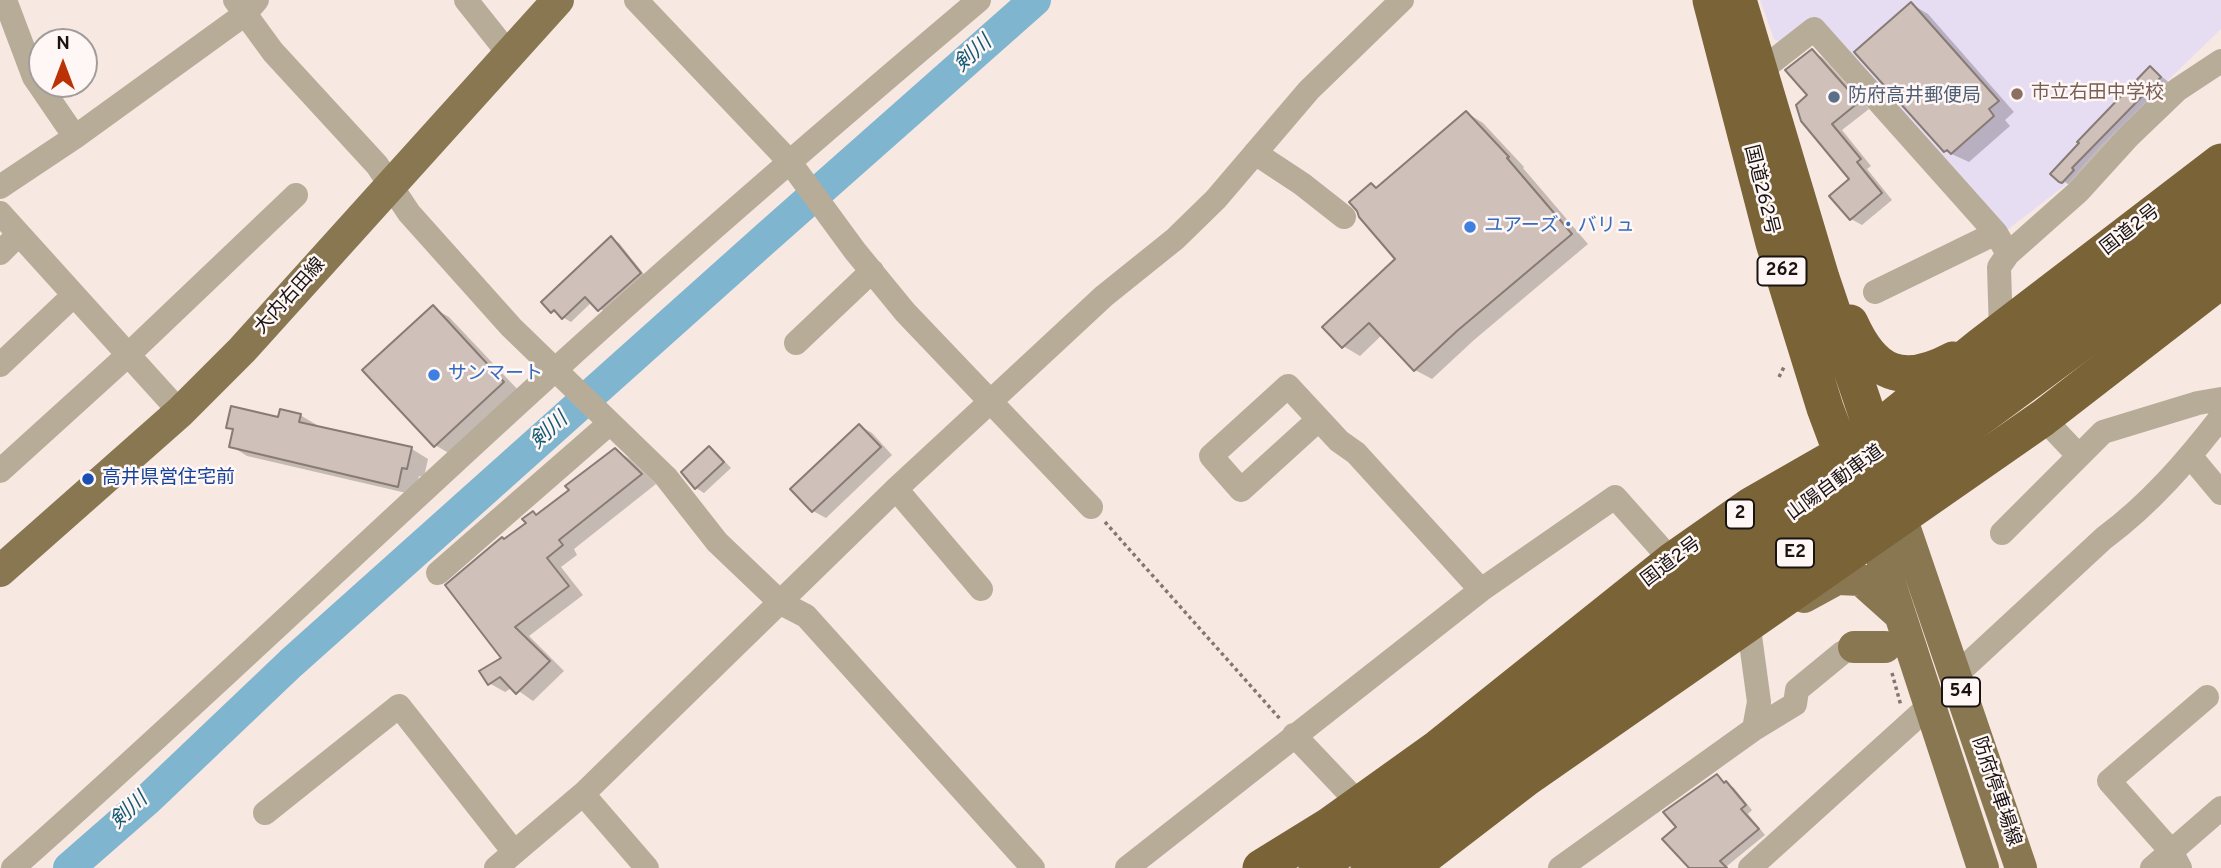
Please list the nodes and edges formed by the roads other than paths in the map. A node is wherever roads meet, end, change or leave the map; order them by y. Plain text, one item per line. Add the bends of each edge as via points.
1 (5, 0) edge
2 (466, 0) edge
3 (558, 0) edge
4 (636, 0) edge
5 (979, 0) edge
6 (1402, 0) edge
7 (1712, 0) edge
8 (1738, 0) edge
9 (246, 5) edge
10 (509, 54) junction
11 (2221, 61) edge
12 (1759, 72) junction
13 (75, 137) junction
14 (1255, 153) junction
15 (789, 161) junction
16 (2221, 162) edge
17 (390, 186) junction
18 (0, 187) edge
19 (296, 195) dead end
20 (2221, 201) edge
21 (0, 213) edge
22 (1344, 217) dead end
23 (19, 234) junction
24 (2221, 239) edge
25 (2002, 243) junction
26 (0, 253) edge
27 (872, 271) junction
28 (1821, 278) junction
29 (2221, 280) edge
30 (1875, 292) dead end
31 (74, 295) junction
32 (1992, 338) junction
33 (2146, 338) junction
34 (796, 343) dead end
35 (128, 355) junction
36 (0, 365) edge
37 (558, 372) junction
38 (2221, 399) edge
39 (991, 401) junction
40 (1825, 408) junction
41 (180, 412) junction
42 (2221, 417) edge
43 (2043, 418) junction
44 (605, 419) junction
45 (1318, 420) dead end
46 (1874, 430) junction
47 (1841, 454) junction
48 (2078, 455) junction
49 (2191, 457) junction
50 (0, 471) edge
51 (896, 489) junction
52 (2221, 493) edge
53 (1091, 507) road end
54 (1888, 526) junction
55 (2002, 533) dead end
56 (1672, 561) junction
57 (0, 571) edge
58 (439, 573) dead end
59 (981, 589) dead end
60 (1481, 590) junction
61 (781, 603) junction
62 (1758, 614) junction
63 (1887, 637) junction
64 (1955, 676) junction
65 (2207, 697) dead end
66 (1929, 706) junction
67 (1754, 729) junction
68 (1294, 735) junction
69 (583, 794) junction
70 (1350, 794) dead end
71 (2221, 808) edge
72 (265, 813) dead end
73 (2176, 859) edge
74 (505, 860) edge
75 (13, 868) edge
76 (647, 868) edge
77 (1033, 868) edge
78 (1127, 868) edge
79 (1261, 868) edge
80 (1317, 868) edge
81 (1369, 868) edge
82 (1409, 868) edge
83 (1560, 868) edge
84 (1750, 868) edge
85 (1983, 868) edge
86 (2021, 868) edge
87 (2152, 868) edge

1 - 13 street via 34,77
2 - 10 street
3 - 10 main road, 大内右田線
4 - 15 street
5 - 15 street
6 - 14 street via 1309,90
7 - 40 highway, 国道262号 / 262 via 1774,243
8 - 12 highway, 国道262号 / 262
9 - 13 street
9 - 17 street via 273,52 377,165
10 - 17 main road, 大内右田線
11 - 25 street via 2177,90 2079,191
12 - 25 street via 1814,29
12 - 28 highway, 国道262号 / 262
13 - 18 street
14 - 22 street
14 - 39 street via 1175,239 1104,296
15 - 27 street
15 - 37 street
16 - 32 highway, 国道2号 / 2
17 - 37 street via 458,270
17 - 41 main road, 大内右田線
19 - 35 street
20 - 80 highway, 山陽自動車道 / E2, bridge
21 - 23 street
23 - 26 street
23 - 31 street
24 - 81 highway, 山陽自動車道 / E2, bridge
25 - 30 street
25 - 32 street
27 - 34 street
27 - 39 street
28 - 32 highway via 1877,365 1898,374 1937,369
28 - 46 highway, 国道262号 / 262
29 - 33 highway
31 - 35 street
31 - 36 street
32 - 46 highway, 国道2号 / 2
33 - 43 highway
33 - 46 highway via 2022,401 1939,428
35 - 41 street
35 - 50 street
37 - 44 street
37 - 75 street
38 - 48 street via 2103,432
39 - 51 street
39 - 53 street
40 - 46 highway
40 - 47 highway, 国道262号 / 262
41 - 57 main road, 大内右田線
42 - 49 street
43 - 48 street
43 - 54 highway
44 - 58 street
44 - 61 street via 666,477 717,542
45 - 60 street via 1356,453
46 - 47 highway, 国道2号 / 2
46 - 54 highway, 国道262号 / 262
47 - 54 highway, 国道262号 / 262
47 - 56 highway, 国道2号 / 2 via 1752,505
48 - 55 street
49 - 52 street
49 - 64 street
51 - 59 street
51 - 61 street
54 - 62 highway
54 - 63 main road, 防府停車場線 / 54
54 - 64 main road, 防府停車場線 / 54
56 - 60 street via 1615,497
56 - 79 highway, 国道2号 / 2 via 1438,748
60 - 68 street
61 - 69 street
61 - 77 street via 806,616
62 - 63 main road via 1794,602 1837,579 1861,580
62 - 67 street via 1759,702
62 - 82 highway via 1526,778
63 - 66 main road, 防府停車場線 / 54
63 - 67 street via 1842,653 1797,690 1795,704
64 - 86 main road, 防府停車場線 / 54
65 - 73 street via 2109,782
66 - 84 street
66 - 85 main road, 防府停車場線 / 54
67 - 83 street
68 - 70 street
68 - 78 street
69 - 74 street
69 - 76 street
71 - 73 street
72 - 74 street via 398,706
73 - 87 street

